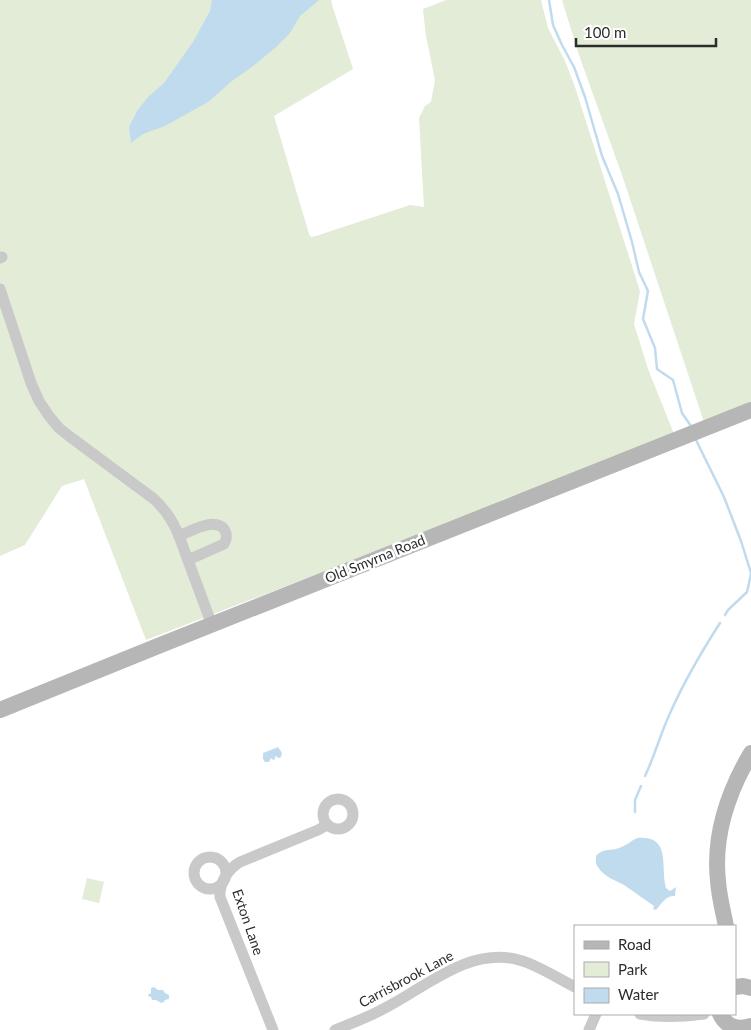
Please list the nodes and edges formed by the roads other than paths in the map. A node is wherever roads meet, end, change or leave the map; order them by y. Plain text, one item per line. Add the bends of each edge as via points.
1 (0, 289) edge
2 (751, 410) edge
3 (179, 536) junction
4 (188, 560) junction
5 (212, 625) junction
6 (0, 710) edge
7 (751, 753) edge
8 (327, 825) dead end
9 (726, 925) edge
10 (574, 986) edge
11 (596, 1015) edge
12 (650, 1015) edge
13 (696, 1015) edge
14 (721, 1015) edge
15 (746, 1028) edge
16 (273, 1030) edge
17 (335, 1030) edge
18 (589, 1030) edge

1 - 3 street via 31,382 49,416 59,428 160,505
2 - 5 street, Old Smyrna Road
3 - 4 street
3 - 4 street via 212,524 220,526 226,533 226,540 221,546
4 - 5 street
5 - 6 street, Old Smyrna Road
7 - 9 street via 724,810 719,838 718,880
8 - 16 street, Exton Lane via 240,862 232,868 220,891
10 - 17 street, Carrisbrook Lane via 519,960 501,957 482,959 446,973 386,1008
11 - 18 street
12 - 13 street
14 - 15 street via 729,1026

